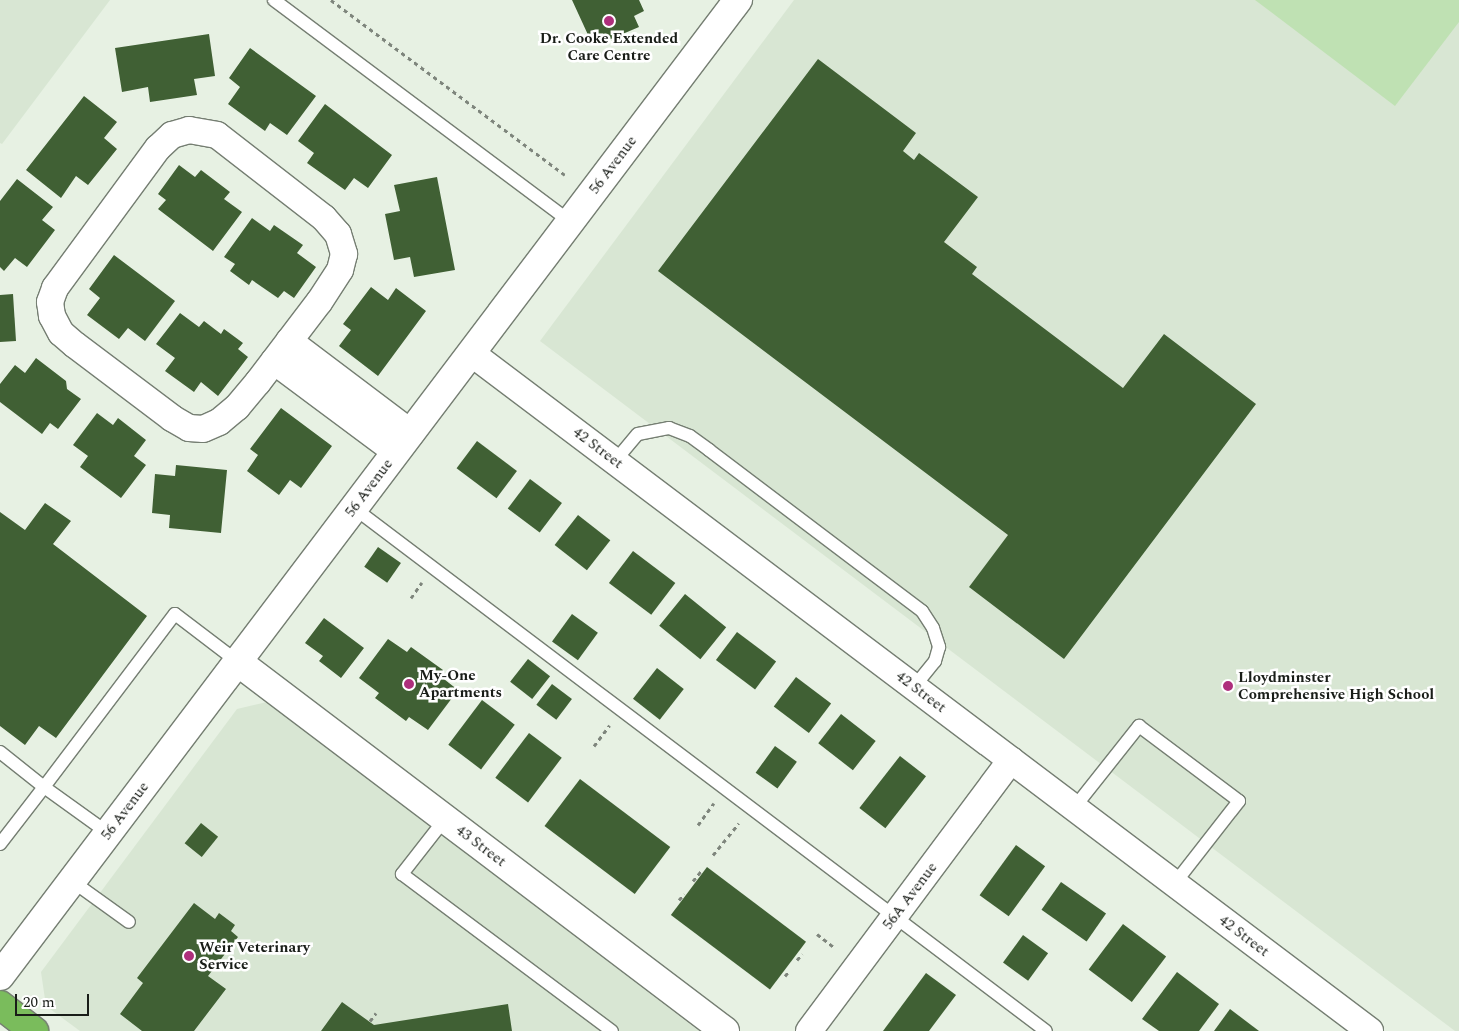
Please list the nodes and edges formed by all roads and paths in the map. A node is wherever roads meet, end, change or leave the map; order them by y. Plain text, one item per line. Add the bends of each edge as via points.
1 (274, 0) edge
2 (331, 0) edge
3 (738, 0) edge
4 (565, 175) dead end
5 (571, 222) junction
6 (282, 351) junction
7 (471, 353) junction
8 (404, 442) junction
9 (615, 461) junction
10 (354, 508) junction
11 (238, 662) junction
12 (914, 687) junction
13 (622, 708) junction
14 (594, 746) dead end
15 (0, 752) edge
16 (1011, 760) junction
17 (44, 787) junction
18 (726, 788) junction
19 (751, 806) junction
20 (1074, 808) junction
21 (445, 819) junction
22 (698, 825) dead end
23 (108, 833) junction
24 (0, 844) edge
25 (713, 856) dead end
26 (702, 870) dead end
27 (72, 881) junction
28 (693, 881) dead end
29 (1174, 884) junction
30 (684, 894) dead end
31 (679, 900) dead end
32 (895, 916) junction
33 (128, 922) dead end
34 (817, 934) dead end
35 (835, 948) dead end
36 (802, 954) dead end
37 (797, 960) dead end
38 (789, 971) dead end
39 (0, 976) edge
40 (785, 976) dead end
41 (0, 1005) edge
42 (376, 1013) dead end
43 (370, 1021) dead end
44 (34, 1031) edge
45 (612, 1031) edge
46 (725, 1031) edge
47 (808, 1031) edge
48 (1046, 1031) edge
49 (1370, 1031) edge

1 - 5 lane
2 - 4 path
3 - 5 street, 56 Avenue
5 - 7 street, 56 Avenue
6 - 6 street via 340,270 344,254 338,234 324,218 217,135 189,130 172,136 158,148 55,288 50,302 52,316 61,333 74,345 189,428 203,429 219,422 237,407
6 - 8 street
7 - 8 street, 56 Avenue
7 - 9 street, 42 Street
8 - 10 street, 56 Avenue
9 - 12 street, 42 Street
9 - 12 lane via 638,434 669,428 690,436 725,462 922,611 933,628 939,647 935,661
10 - 11 street, 56 Avenue
10 - 13 lane
11 - 17 lane via 174,614
11 - 21 street, 43 Street
11 - 23 street, 56 Avenue
12 - 16 street, 42 Street
13 - 14 path
13 - 18 lane
15 - 17 lane
16 - 20 street, 42 Street
16 - 32 street, 56A Avenue
17 - 23 lane
17 - 24 lane
18 - 19 lane
18 - 22 path
19 - 25 path
19 - 32 lane
20 - 29 street, 42 Street
20 - 29 lane via 1139,726 1239,801
21 - 45 lane via 402,874
21 - 46 street, 43 Street
23 - 27 street, 56 Avenue
26 - 28 path
27 - 33 lane
27 - 39 street, 56 Avenue
29 - 49 street, 42 Street
30 - 31 path
32 - 47 street, 56A Avenue
32 - 48 lane
34 - 35 path
36 - 37 path
38 - 40 path
41 - 44 highway
42 - 43 path

